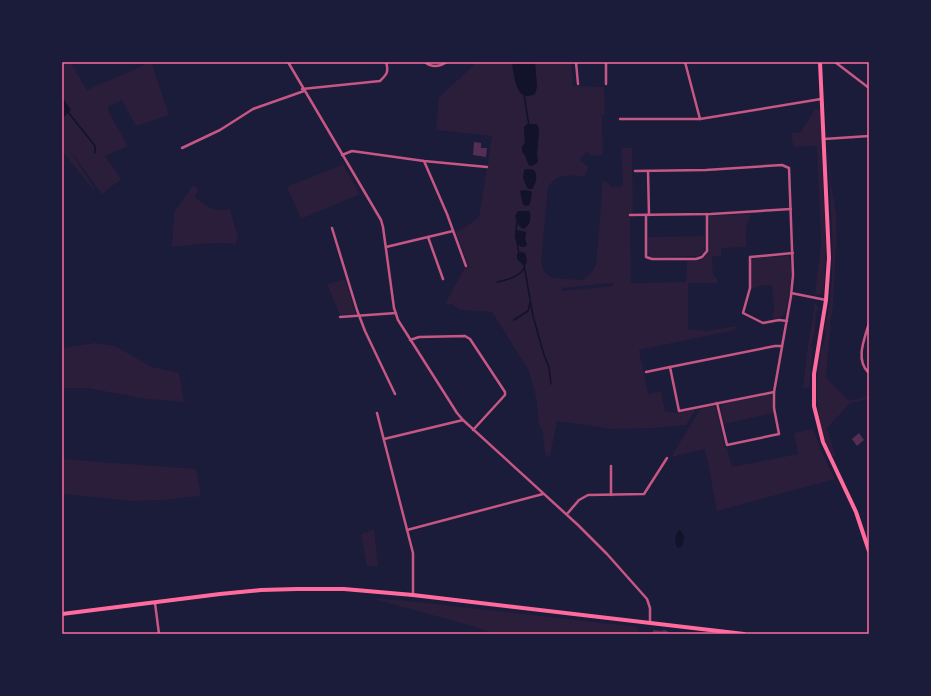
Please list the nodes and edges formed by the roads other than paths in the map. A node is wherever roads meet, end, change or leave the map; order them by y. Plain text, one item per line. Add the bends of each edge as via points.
1 (288, 62) edge
2 (386, 62) edge
3 (425, 62) edge
4 (447, 62) edge
5 (576, 62) edge
6 (606, 62) edge
7 (685, 62) edge
8 (820, 62) edge
9 (835, 62) edge
10 (578, 84) dead end
11 (606, 84) dead end
12 (869, 88) edge
13 (303, 90) junction
14 (822, 98) junction
15 (620, 119) dead end
16 (700, 119) junction
17 (869, 136) edge
18 (824, 139) junction
19 (182, 148) dead end
20 (342, 155) junction
21 (424, 161) junction
22 (487, 167) dead end
23 (635, 171) dead end
24 (648, 171) junction
25 (791, 209) junction
26 (707, 214) junction
27 (630, 215) dead end
28 (647, 215) junction
29 (332, 228) dead end
30 (453, 231) junction
31 (428, 237) junction
32 (386, 247) junction
33 (793, 253) junction
34 (466, 266) dead end
35 (443, 279) dead end
36 (791, 293) junction
37 (826, 300) junction
38 (396, 313) junction
39 (359, 316) junction
40 (340, 317) dead end
41 (787, 321) junction
42 (869, 323) edge
43 (410, 340) junction
44 (782, 346) junction
45 (670, 367) junction
46 (646, 372) dead end
47 (868, 372) edge
48 (774, 392) junction
49 (395, 394) dead end
50 (718, 403) junction
51 (377, 413) dead end
52 (463, 420) junction
53 (473, 430) junction
54 (384, 439) junction
55 (667, 458) dead end
56 (611, 466) dead end
57 (544, 494) junction
58 (611, 495) junction
59 (567, 514) junction
60 (407, 530) junction
61 (869, 551) edge
62 (413, 595) junction
63 (155, 602) junction
64 (62, 614) edge
65 (650, 622) junction
66 (703, 628) junction
67 (159, 634) edge
68 (702, 634) edge
69 (744, 634) edge

1 - 13 street
2 - 13 street via 388,73 380,81
3 - 4 street via 432,66
5 - 10 street
6 - 11 street
7 - 16 street
8 - 14 main road
9 - 12 street
13 - 19 street via 253,110 220,130
13 - 20 street
14 - 16 street
14 - 18 main road
15 - 16 street
17 - 18 street
18 - 37 main road via 829,258
20 - 21 street via 352,151
20 - 32 street via 381,220
21 - 22 street
21 - 30 street
23 - 24 street
24 - 25 street via 782,165 789,168
24 - 28 street
25 - 26 street
25 - 33 street
26 - 28 street
26 - 28 street via 707,249 703,256 696,259 646,257
27 - 28 street
29 - 39 street
30 - 31 street
30 - 34 street
31 - 32 street
31 - 35 street
32 - 38 street
33 - 36 street via 794,275
33 - 41 street via 750,257 750,288 743,313 763,323
36 - 37 street
36 - 41 street
37 - 61 main road via 814,374 816,420 823,442 855,508
38 - 39 street
38 - 43 street
39 - 40 street
39 - 49 street
41 - 44 street
42 - 47 street via 861,349 864,366
43 - 52 street
43 - 53 street via 419,337 465,336 470,339 505,392
44 - 45 street
44 - 48 street
45 - 46 street
45 - 50 street via 679,410
48 - 50 street
48 - 50 street via 779,434 730,445 726,442
51 - 54 street
52 - 53 street
52 - 54 street
53 - 57 street
54 - 60 street
55 - 58 street via 644,494
56 - 58 street
57 - 59 street
57 - 60 street
58 - 59 street via 583,497
59 - 65 street via 644,594 650,604
60 - 62 street via 412,553
62 - 63 main road via 344,589 297,589 261,590
62 - 65 main road
63 - 64 main road
63 - 67 street
65 - 66 main road
66 - 68 street
66 - 69 main road

